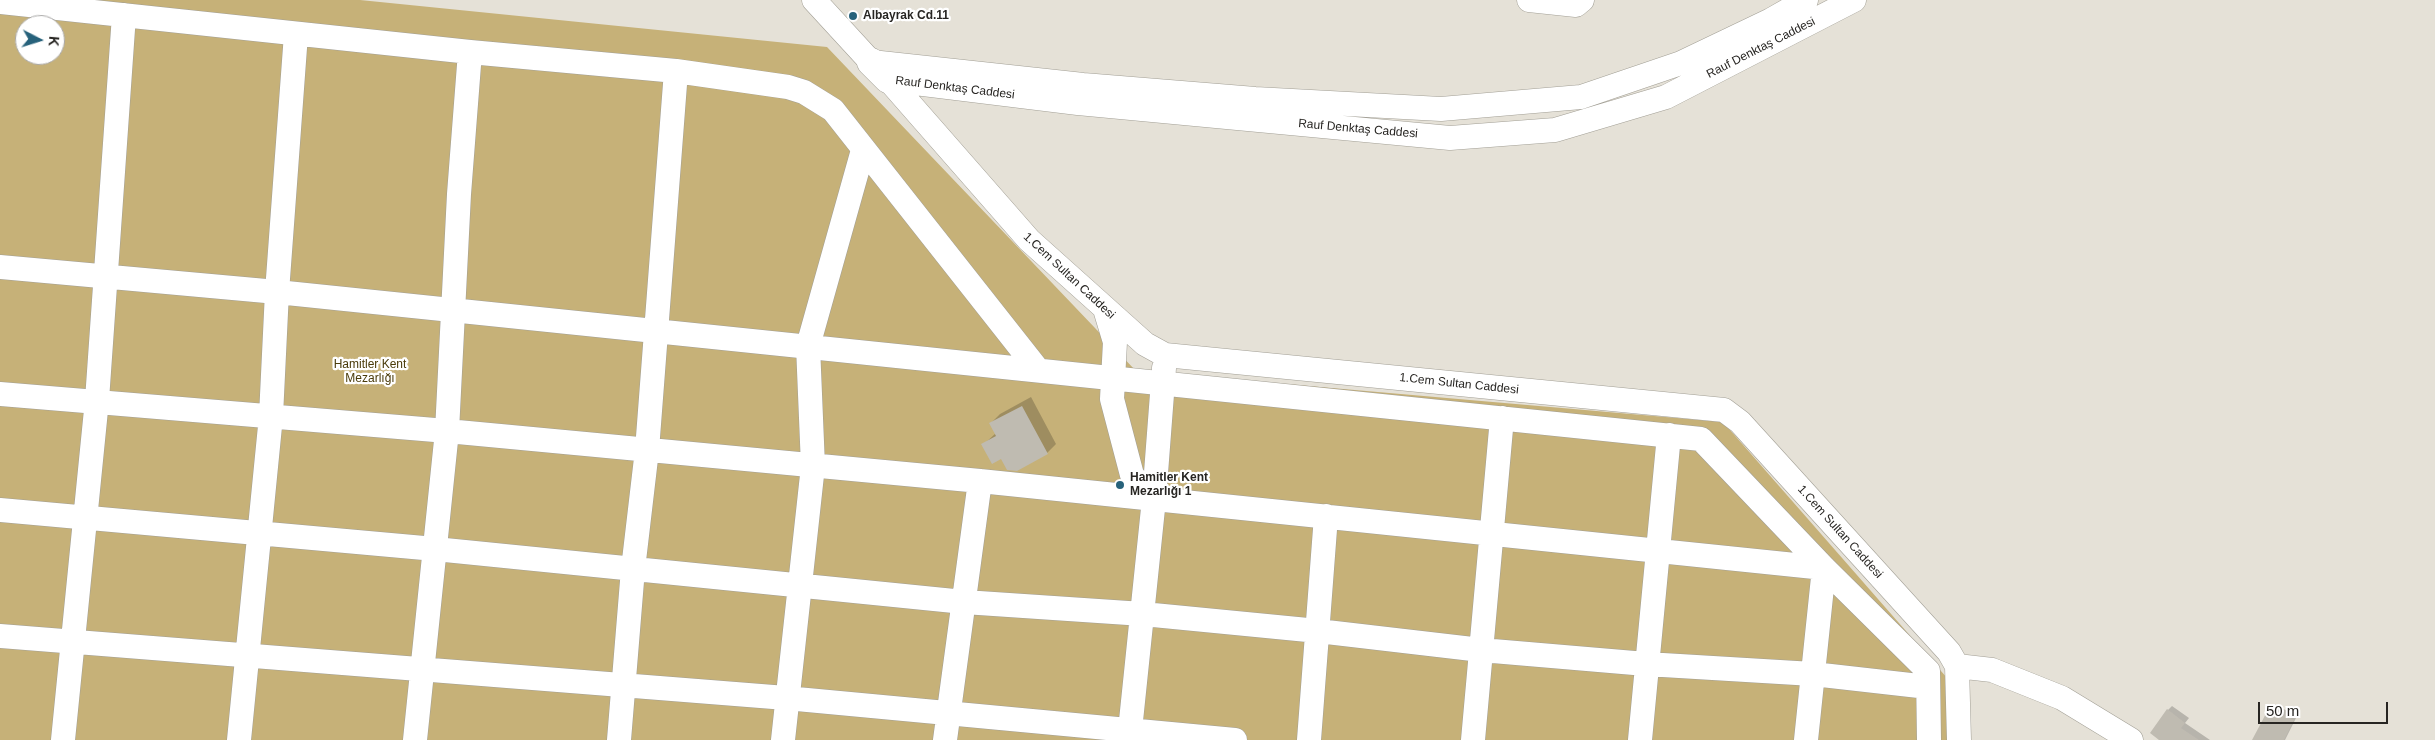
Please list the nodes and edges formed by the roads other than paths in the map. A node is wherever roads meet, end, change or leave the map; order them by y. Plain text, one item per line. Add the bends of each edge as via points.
1 (814, 0) edge
2 (1529, 0) edge
3 (1582, 0) edge
4 (1806, 0) edge
5 (1854, 0) edge
6 (0, 2) edge
7 (124, 15) junction
8 (296, 34) junction
9 (470, 52) junction
10 (676, 71) junction
11 (880, 71) junction
12 (863, 150) junction
13 (0, 267) edge
14 (106, 277) junction
15 (277, 292) junction
16 (1104, 308) junction
17 (452, 311) junction
18 (656, 332) junction
19 (808, 346) junction
20 (1165, 355) junction
21 (1038, 370) junction
22 (1113, 379) junction
23 (1163, 385) junction
24 (0, 394) edge
25 (97, 400) junction
26 (271, 416) junction
27 (1502, 418) junction
28 (447, 431) junction
29 (1668, 435) junction
30 (647, 450) junction
31 (813, 466) junction
32 (980, 481) junction
33 (1152, 499) junction
34 (0, 510) edge
35 (1326, 516) junction
36 (85, 518) junction
37 (259, 532) junction
38 (1492, 533) junction
39 (435, 548) junction
40 (1657, 550) junction
41 (1824, 568) junction
42 (633, 569) junction
43 (799, 586) junction
44 (964, 602) junction
45 (1143, 614) junction
46 (1318, 631) junction
47 (0, 636) edge
48 (73, 642) junction
49 (1481, 650) junction
50 (247, 657) junction
51 (1646, 664) junction
52 (1957, 666) junction
53 (422, 670) junction
54 (1814, 674) junction
55 (622, 685) junction
56 (1928, 687) junction
57 (786, 698) junction
58 (948, 713) junction
59 (1129, 735) edge
60 (63, 740) edge
61 (239, 740) edge
62 (415, 740) edge
63 (619, 740) edge
64 (783, 740) edge
65 (945, 740) edge
66 (1235, 740) edge
67 (1309, 740) edge
68 (1473, 740) edge
69 (1640, 740) edge
70 (1806, 740) edge
71 (1928, 740) edge
72 (1959, 740) edge
73 (2131, 740) edge

1 - 11 street, 1.Cem Sultan Caddesi
2 - 3 street via 1576,5
4 - 11 street, Rauf Denktaş Caddesi via 1680,63 1581,97 1441,109
5 - 11 street, Rauf Denktaş Caddesi via 1666,97 1555,130 1450,138 1078,104
6 - 7 street
7 - 8 street
7 - 14 street
8 - 9 street
8 - 15 street
9 - 10 street
9 - 17 street
10 - 12 street via 804,92 833,110
10 - 18 street
11 - 16 street, 1.Cem Sultan Caddesi via 1024,235
12 - 19 street
12 - 21 street
13 - 14 street
14 - 15 street
14 - 25 street
15 - 17 street
15 - 26 street
16 - 20 street, 1.Cem Sultan Caddesi via 1145,344
16 - 22 street via 1115,342
17 - 18 street
17 - 28 street
18 - 19 street
18 - 30 street
19 - 21 street
19 - 31 street
20 - 23 street
20 - 52 street, 1.Cem Sultan Caddesi via 1724,410 1740,422 1949,652
21 - 22 street
22 - 23 street
22 - 33 street via 1112,399 1132,475
23 - 27 street
23 - 33 street
24 - 25 street
25 - 26 street
25 - 36 street
26 - 28 street
26 - 37 street
27 - 29 street
27 - 38 street
28 - 30 street
28 - 39 street
29 - 40 street
29 - 41 street via 1701,439
30 - 31 street
30 - 42 street
31 - 32 street
31 - 43 street
32 - 33 street
32 - 44 street
33 - 35 street
33 - 45 street
34 - 36 street
35 - 38 street
35 - 46 street
36 - 37 street
36 - 48 street
37 - 39 street
37 - 50 street
38 - 40 street
38 - 49 street
39 - 42 street
39 - 53 street
40 - 41 street
40 - 51 street
41 - 54 street
41 - 56 street via 1928,671
42 - 43 street
42 - 55 street
43 - 44 street
43 - 57 street
44 - 45 street
44 - 58 street
45 - 46 street
45 - 59 street
46 - 49 street
46 - 67 street
47 - 48 street
48 - 50 street
48 - 60 street
49 - 51 street
49 - 68 street
50 - 53 street
50 - 61 street
51 - 54 street
51 - 69 street
52 - 72 street
52 - 73 street via 1992,670 2062,698
53 - 55 street
53 - 62 street
54 - 56 street
54 - 70 street
55 - 57 street
55 - 63 street
56 - 71 street
57 - 58 street
57 - 64 street
58 - 59 street
58 - 65 street
59 - 66 street

